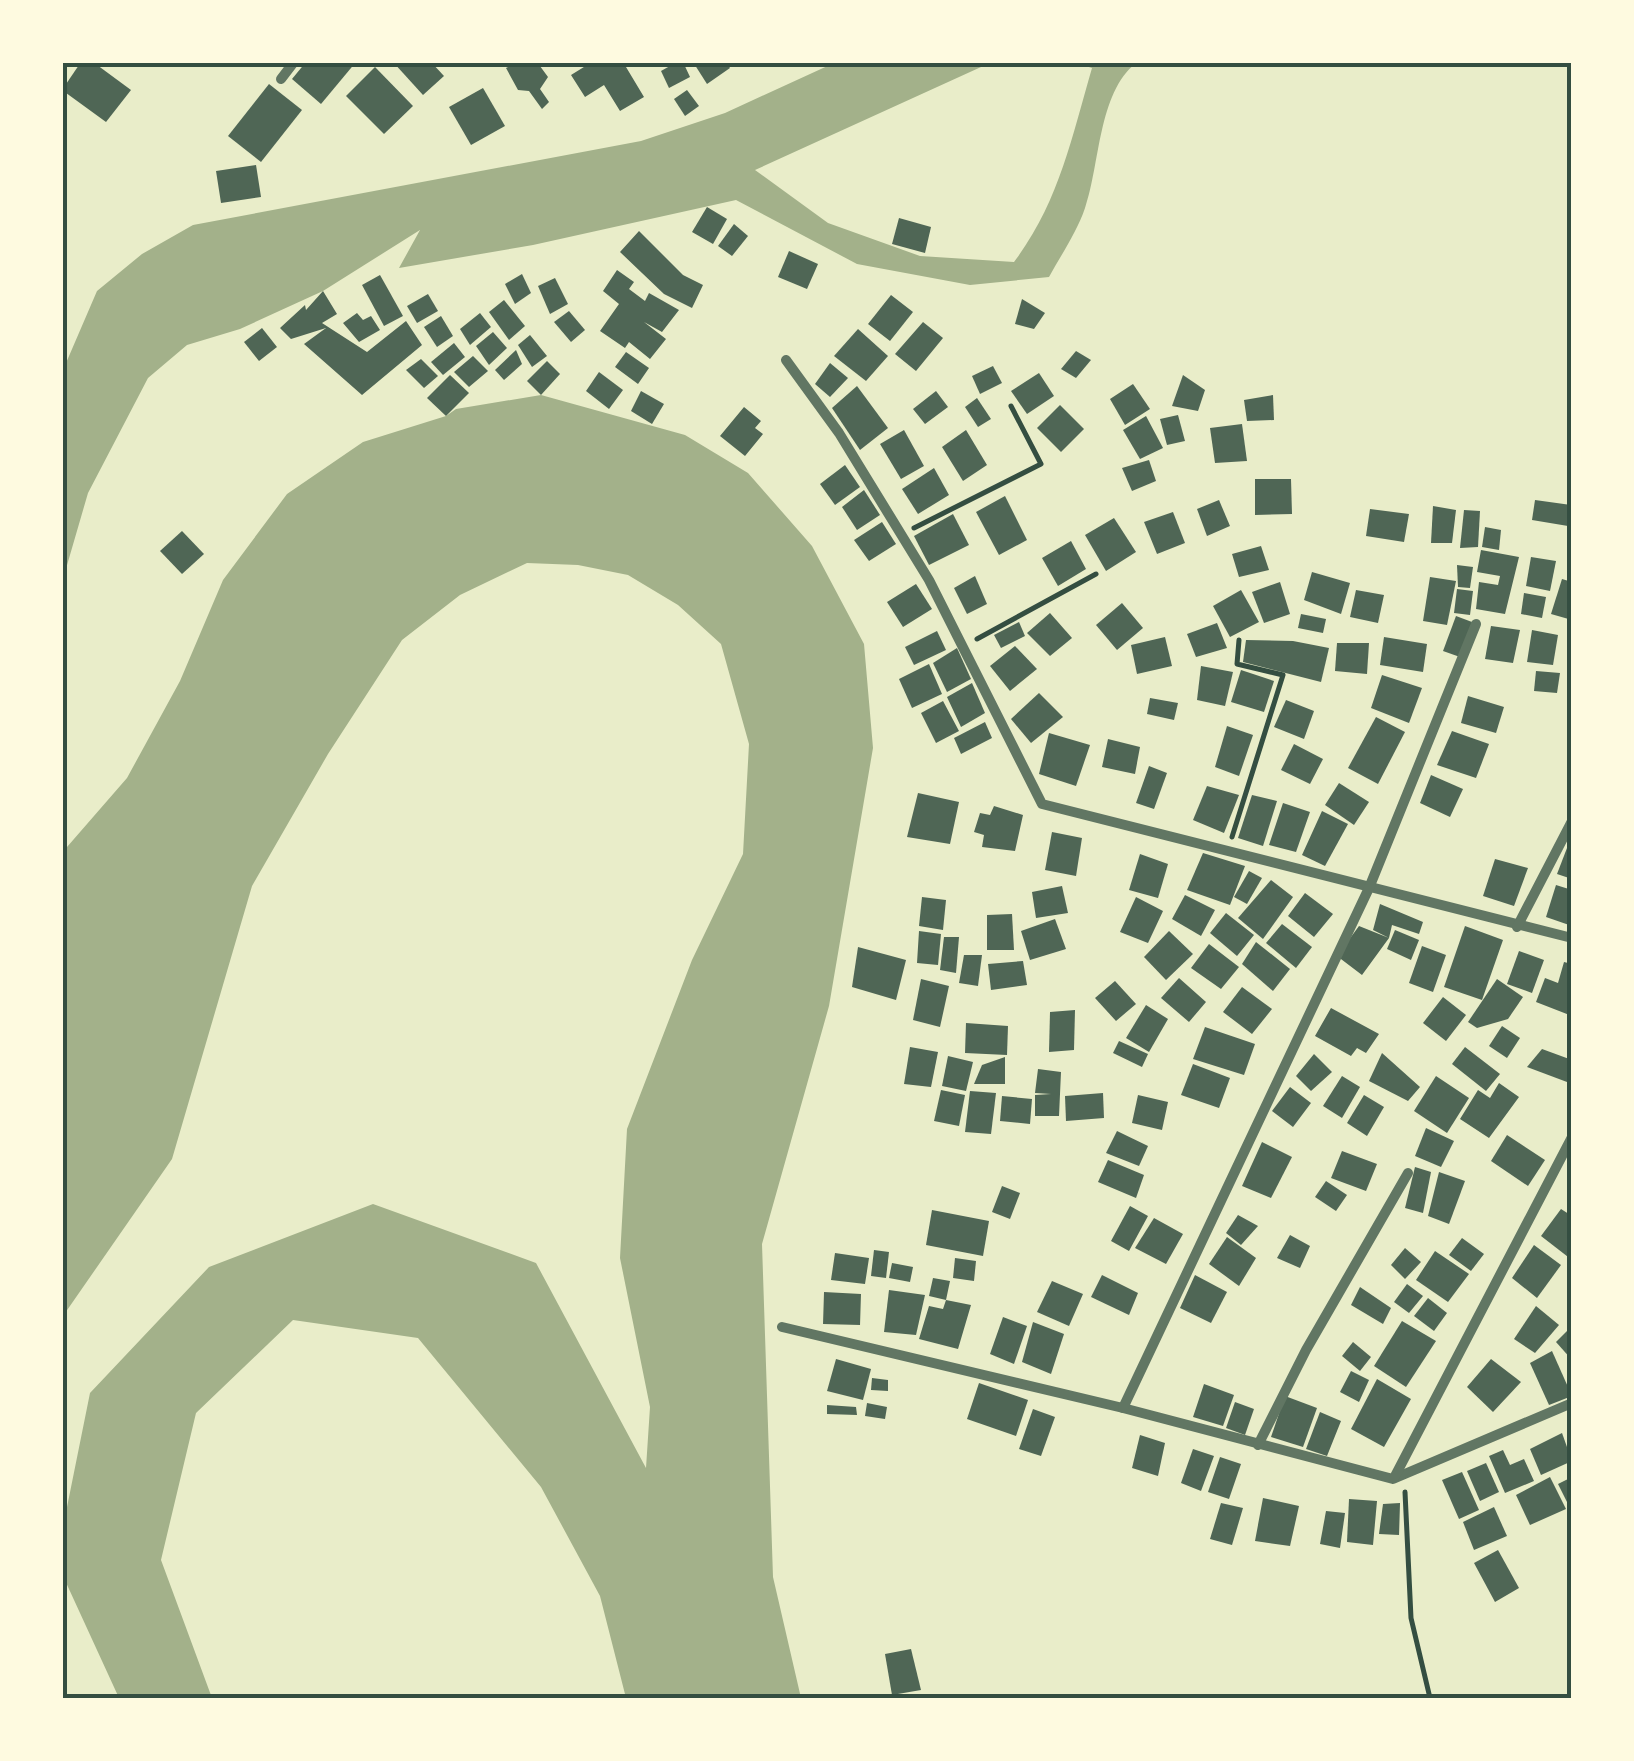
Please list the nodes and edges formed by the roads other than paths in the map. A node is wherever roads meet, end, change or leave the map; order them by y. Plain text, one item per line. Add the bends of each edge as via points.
1 (294, 62) edge
2 (281, 79) dead end
3 (786, 360) dead end
4 (1476, 624) dead end
5 (1572, 821) edge
6 (1369, 888) junction
7 (1517, 927) junction
8 (1572, 938) edge
9 (1572, 1137) edge
10 (1408, 1173) dead end
11 (782, 1327) dead end
12 (1572, 1403) edge
13 (1123, 1408) junction
14 (1258, 1445) junction
15 (1399, 1477) junction

1 - 2 street
3 - 6 street via 902,534 1042,804
4 - 6 street
5 - 7 street
6 - 7 street
6 - 13 street
7 - 8 street
9 - 15 street
10 - 14 street
11 - 13 street
12 - 15 street
13 - 14 street
14 - 15 street

